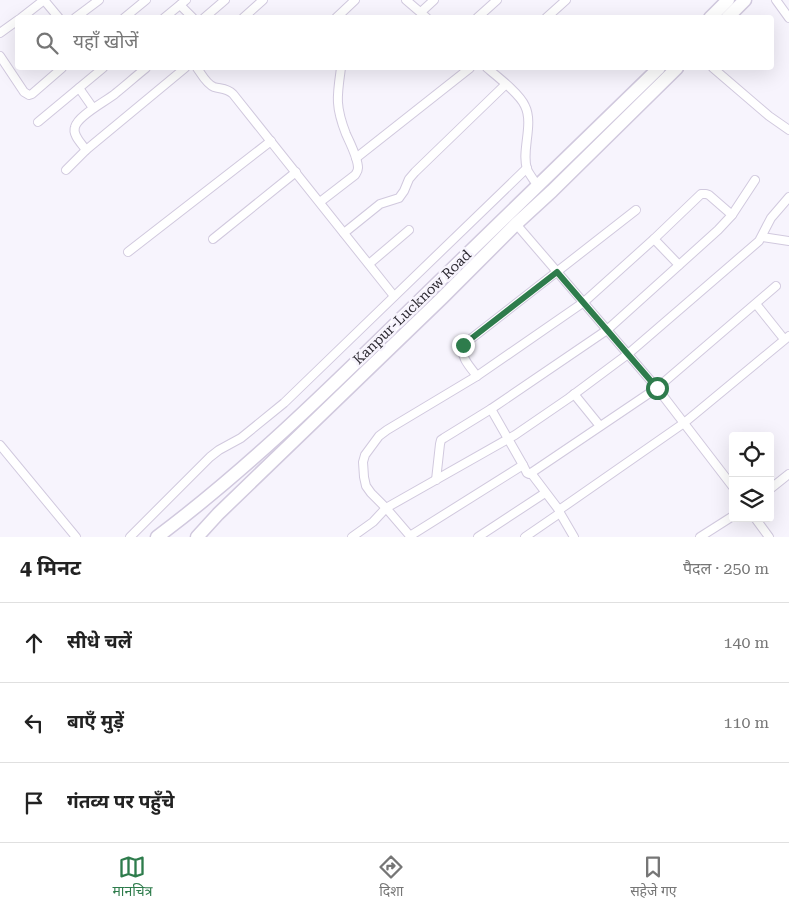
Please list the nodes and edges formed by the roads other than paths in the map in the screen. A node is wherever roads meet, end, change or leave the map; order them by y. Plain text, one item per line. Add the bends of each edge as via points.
1 (44, 0) edge
2 (99, 0) edge
3 (146, 0) edge
4 (224, 0) edge
5 (263, 0) edge
6 (355, 0) edge
7 (406, 0) edge
8 (434, 0) edge
9 (497, 0) edge
10 (566, 0) edge
11 (728, 0) edge
12 (745, 0) edge
13 (776, 0) edge
14 (183, 2) edge
15 (421, 12) junction
16 (25, 15) edge
17 (56, 15) edge
18 (79, 15) edge
19 (128, 15) edge
20 (168, 15) edge
21 (191, 15) edge
22 (207, 15) edge
23 (246, 15) edge
24 (339, 15) edge
25 (424, 15) edge
26 (480, 15) edge
27 (549, 15) edge
28 (713, 15) edge
29 (730, 15) edge
30 (789, 18) edge
31 (15, 22) edge
32 (0, 33) edge
33 (0, 56) edge
34 (60, 70) edge
35 (100, 70) edge
36 (144, 70) edge
37 (181, 70) edge
38 (198, 70) edge
39 (341, 70) edge
40 (467, 70) edge
41 (490, 70) edge
42 (657, 70) edge
43 (675, 70) edge
44 (715, 70) edge
45 (505, 85) junction
46 (78, 88) junction
47 (94, 108) junction
48 (38, 122) dead end
49 (789, 130) edge
50 (599, 135) junction
51 (271, 141) junction
52 (86, 150) junction
53 (356, 158) junction
54 (527, 168) junction
55 (66, 170) dead end
56 (296, 172) junction
57 (755, 180) dead end
58 (537, 185) junction
59 (789, 197) edge
60 (320, 202) junction
61 (636, 210) dead end
62 (732, 214) junction
63 (516, 224) junction
64 (409, 230) dead end
65 (344, 233) junction
66 (762, 237) junction
67 (213, 239) dead end
68 (654, 240) junction
69 (789, 242) edge
70 (128, 252) dead end
71 (369, 264) junction
72 (679, 265) junction
73 (557, 272) junction
74 (776, 286) dead end
75 (394, 296) junction
76 (584, 302) junction
77 (756, 304) junction
78 (607, 330) junction
79 (786, 337) edge
80 (628, 354) junction
81 (476, 376) junction
82 (657, 388) junction
83 (574, 394) junction
84 (492, 409) junction
85 (684, 423) junction
86 (600, 426) junction
87 (508, 439) junction
88 (0, 445) edge
89 (523, 465) junction
90 (531, 474) junction
91 (789, 474) edge
92 (436, 480) junction
93 (729, 482) edge
94 (774, 486) edge
95 (545, 493) junction
96 (386, 508) junction
97 (559, 512) junction
98 (729, 519) edge
99 (758, 522) edge
100 (410, 536) edge
101 (76, 537) edge
102 (130, 537) edge
103 (157, 537) edge
104 (196, 537) edge
105 (352, 537) edge
106 (478, 537) edge
107 (525, 537) edge
108 (574, 537) edge
109 (700, 537) edge
110 (769, 537) edge

1 - 16 street
1 - 17 street
2 - 18 street
3 - 19 street
4 - 22 street
5 - 23 street
6 - 24 street
7 - 15 street
8 - 15 street
9 - 26 street
10 - 27 street
11 - 28 highway
12 - 29 highway
13 - 30 street
14 - 20 street
14 - 21 street
15 - 25 street
31 - 32 street
33 - 34 street via 29,95
35 - 46 street
36 - 47 street
37 - 52 street
38 - 51 street via 209,84 230,90
39 - 53 street via 338,109
40 - 53 street
41 - 45 street
42 - 50 highway, Kanpur-Lucknow Road
43 - 50 highway, Kanpur-Lucknow Road
44 - 49 street
45 - 54 street via 520,98 528,115
45 - 65 street via 415,172 399,198 380,204
46 - 47 street
46 - 48 street
47 - 52 street via 78,120 74,130
50 - 58 highway, Kanpur-Lucknow Road
50 - 63 highway, Kanpur-Lucknow Road via 552,191
51 - 56 street
51 - 70 street
52 - 55 street
53 - 60 street via 358,171 355,175
54 - 58 street
54 - 75 street
56 - 60 street
56 - 67 street
57 - 62 street
58 - 103 highway, Kanpur-Lucknow Road via 330,388 236,474
59 - 66 street via 771,218
60 - 65 street
61 - 73 street
62 - 68 street via 710,195 702,194
62 - 72 street
63 - 73 street
63 - 104 highway, Kanpur-Lucknow Road
64 - 71 street
65 - 71 street
66 - 69 street
66 - 80 street
68 - 72 street
68 - 76 street
71 - 75 street
72 - 78 street
73 - 76 street
73 - 81 street via 463,345 462,352
74 - 77 street
75 - 102 street via 284,403 241,438 210,457
76 - 78 street
76 - 81 street
77 - 79 street
77 - 82 street
78 - 80 street
78 - 84 street
79 - 85 street
80 - 82 street
80 - 83 street
81 - 96 street via 387,430 368,450 363,462 366,486
82 - 85 street
82 - 86 street
83 - 86 street
83 - 87 street
84 - 87 street
84 - 92 street via 441,440
85 - 93 street
85 - 97 street
86 - 90 street
87 - 89 street
87 - 92 street
88 - 101 street
89 - 90 street
89 - 100 street
90 - 95 street
91 - 94 street
92 - 96 street
95 - 97 street
95 - 106 street
96 - 100 street
96 - 105 street
97 - 107 street
97 - 108 street
98 - 109 street
99 - 110 street

